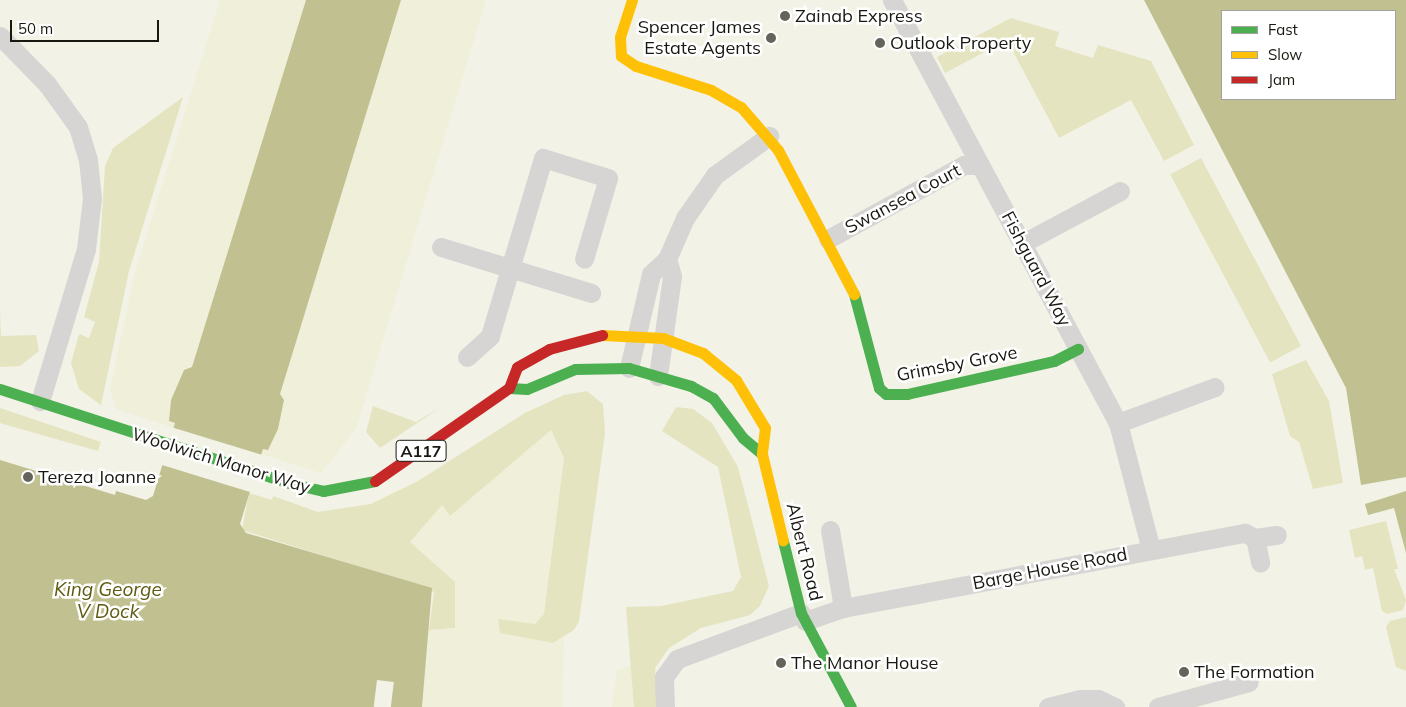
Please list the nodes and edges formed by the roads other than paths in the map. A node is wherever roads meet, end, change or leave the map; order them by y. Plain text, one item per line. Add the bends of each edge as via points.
1 (632, 0) edge
2 (892, 0) edge
3 (0, 36) edge
4 (769, 136) junction
5 (979, 165) junction
6 (1120, 191) dead end
7 (828, 239) junction
8 (1023, 243) junction
9 (441, 247) dead end
10 (584, 259) dead end
11 (667, 259) junction
12 (510, 268) junction
13 (591, 293) dead end
14 (635, 334) junction
15 (663, 338) junction
16 (1078, 349) junction
17 (467, 357) dead end
18 (628, 368) junction
19 (658, 376) junction
20 (1215, 387) dead end
21 (508, 388) junction
22 (0, 389) edge
23 (40, 401) junction
24 (1118, 423) junction
25 (762, 454) junction
26 (830, 530) dead end
27 (1277, 535) dead end
28 (1255, 538) junction
29 (1151, 550) junction
30 (1260, 562) dead end
31 (843, 608) junction
32 (803, 617) junction
33 (1250, 682) dead end
34 (666, 707) edge
35 (851, 707) edge
36 (1048, 707) edge
37 (1115, 707) edge
38 (1158, 707) edge

1 - 4 main road via 620,37 619,58 711,90 747,112
2 - 5 street, Fishguard Way
3 - 23 street via 47,84 72,120 88,160 92,198 86,249
4 - 7 main road, Grimsby Grove
4 - 11 street via 715,175 684,218
5 - 7 street, Swansea Court via 964,165
5 - 8 street, Fishguard Way
6 - 8 street
7 - 16 main road, Grimsby Grove via 852,287 874,381 886,394 907,394 1054,362
8 - 16 street, Fishguard Way
9 - 12 street
10 - 12 street via 608,178 543,158
11 - 14 street via 651,274
11 - 15 street via 672,276
12 - 13 street
12 - 17 street via 490,336
14 - 15 main road, Woolwich Manor Way / A117
14 - 18 street
14 - 21 main road, Woolwich Manor Way / A117 via 599,335 549,349 518,367
15 - 19 street
15 - 25 main road, Woolwich Manor Way / A117 via 703,353 736,380 765,428
16 - 24 street, Fishguard Way
18 - 19 main road
18 - 21 main road via 575,369 527,389
19 - 25 main road via 713,398 743,438
20 - 24 street
21 - 23 main road, Woolwich Manor Way / A117 via 373,482 323,491 138,437
22 - 23 main road, Woolwich Manor Way / A117
24 - 29 street, Fishguard Way
25 - 32 main road, Albert Road / A117
26 - 31 street
27 - 28 street, Barge House Road
28 - 29 street, Barge House Road via 1246,533
28 - 30 street
29 - 31 street, Barge House Road
31 - 32 street, Barge House Road
32 - 34 street, Barge House Road via 677,659 664,677
32 - 35 main road, Albert Road / A117
33 - 38 street
36 - 37 street via 1081,699 1098,699

